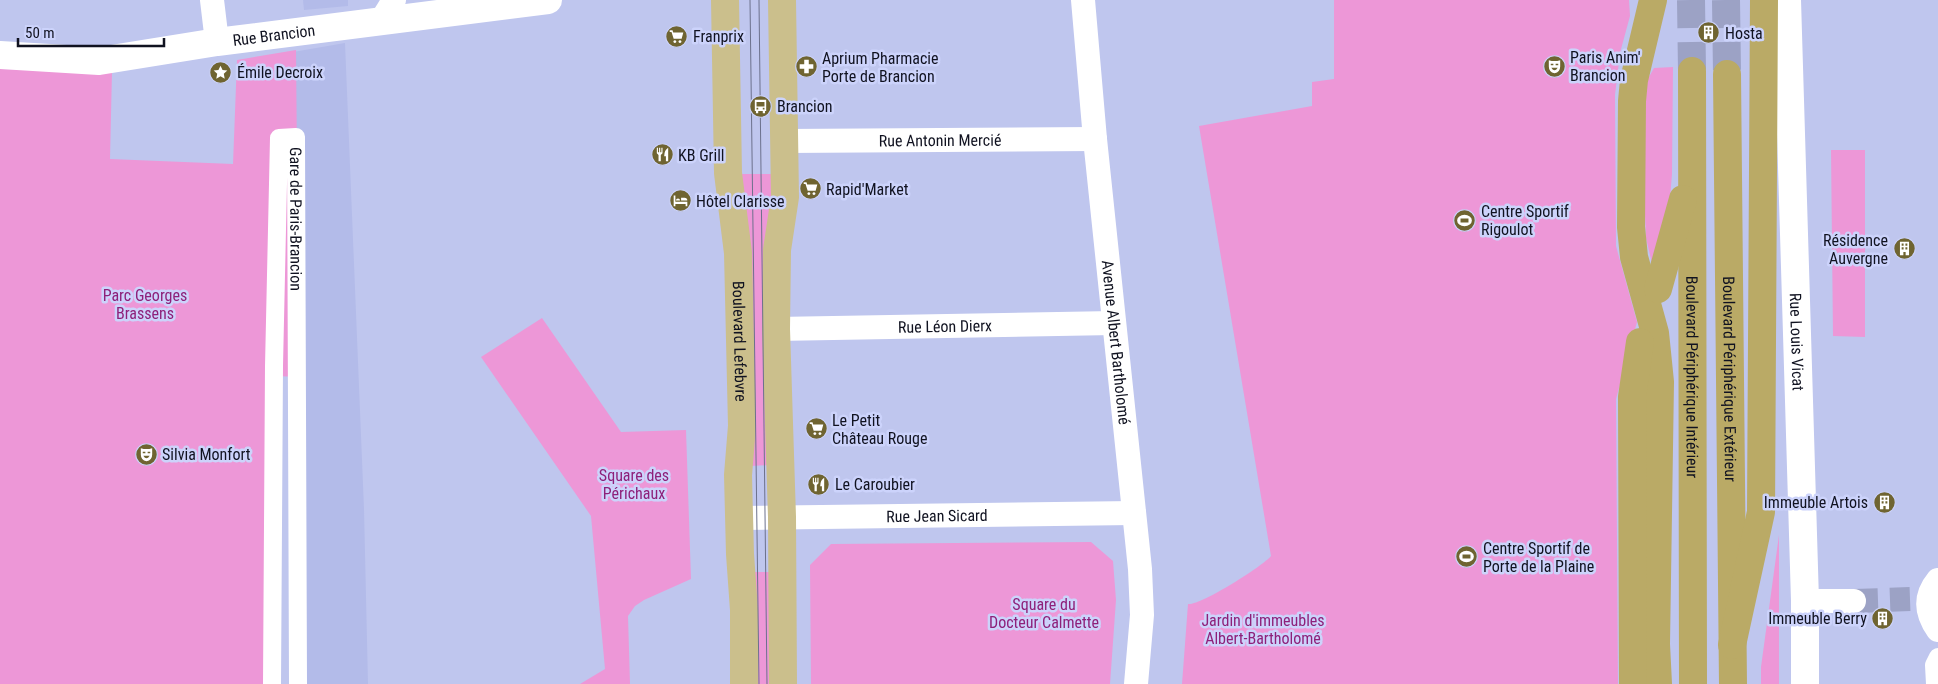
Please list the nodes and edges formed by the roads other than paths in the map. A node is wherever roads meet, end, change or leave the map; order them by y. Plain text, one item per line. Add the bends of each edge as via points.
1 (212, 0) edge
2 (548, 0) edge
3 (725, 0) edge
4 (782, 0) edge
5 (1083, 0) edge
6 (1653, 0) edge
7 (1764, 0) edge
8 (1787, 0) edge
9 (388, 11) edge
10 (217, 42) junction
11 (0, 55) edge
12 (1692, 71) tunnel mouth
13 (1727, 74) tunnel mouth
14 (1095, 139) junction
15 (784, 141) junction
16 (1693, 166) junction
17 (1658, 289) dead end
18 (1114, 322) junction
19 (776, 329) junction
20 (1640, 342) dead end
21 (1134, 513) junction
22 (782, 517) junction
23 (739, 518) junction
24 (1925, 593) edge
25 (1854, 600) tunnel mouth
26 (1805, 601) junction
27 (1938, 630) edge
28 (1732, 645) junction
29 (1938, 657) edge
30 (272, 684) edge
31 (298, 684) edge
32 (744, 684) edge
33 (782, 684) edge
34 (1136, 684) edge
35 (1634, 684) edge
36 (1658, 684) edge
37 (1693, 684) edge
38 (1733, 684) edge
39 (1805, 684) edge
40 (1935, 684) edge

1 - 10 street
2 - 9 street, Rue Brancion
3 - 23 main road, Boulevard Lefebvre via 728,173 738,253 742,426
4 - 15 main road
5 - 14 street, Avenue Albert Bartholomé
6 - 36 highway via 1634,80 1631,226 1634,257 1655,333 1659,373
7 - 28 highway via 1761,512
8 - 26 street, Rue Louis Vicat
9 - 10 street, Rue Brancion via 354,25
10 - 11 street, Rue Brancion via 99,61
12 - 16 highway, Boulevard Périphérique Intérieur
13 - 28 highway, Boulevard Périphérique Extérieur
14 - 15 street, Rue Antonin Mercié
14 - 18 street, Avenue Albert Bartholomé
15 - 19 main road
16 - 17 highway
16 - 37 highway, Boulevard Périphérique Intérieur
18 - 19 street, Rue Léon Dierx
18 - 21 street, Avenue Albert Bartholomé
19 - 22 main road
20 - 35 highway via 1632,397
21 - 22 street, Rue Jean Sicard
21 - 34 street, Avenue Albert Bartholomé via 1142,615
22 - 23 street, Rue Jean Sicard
22 - 33 main road
23 - 32 main road, Boulevard Lefebvre
24 - 27 street via 1931,621
25 - 26 street
26 - 39 street, Rue Louis Vicat
28 - 38 highway, Boulevard Périphérique Extérieur
29 - 40 street via 1934,665
30 - 31 street, Gare de Paris-Brancion via 279,138 296,137

